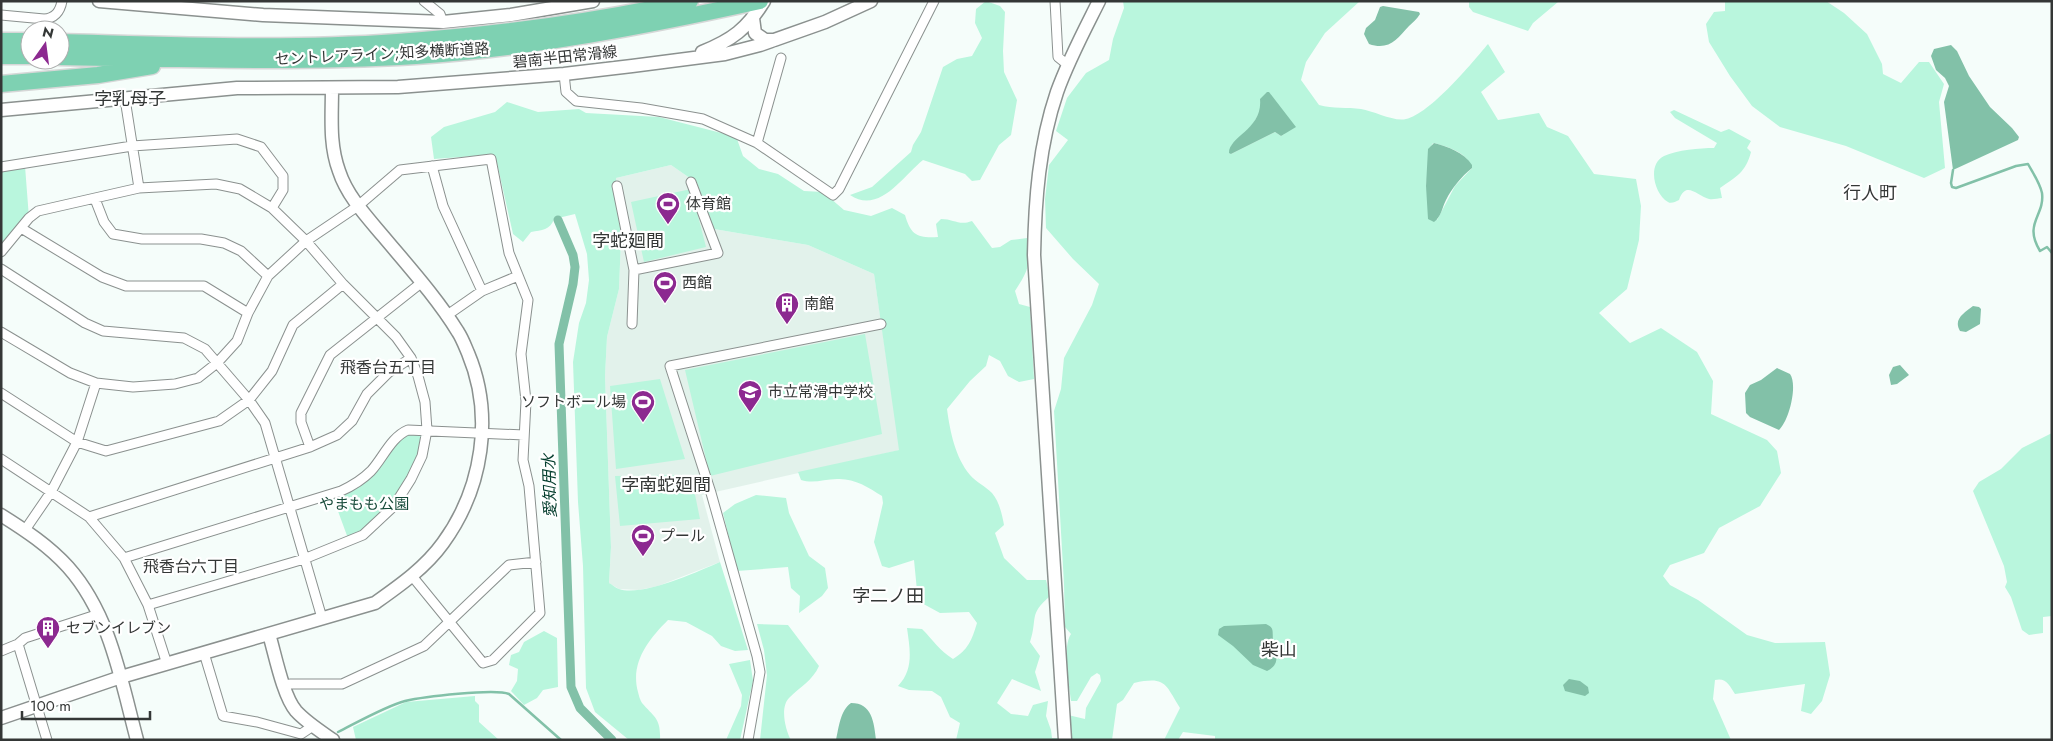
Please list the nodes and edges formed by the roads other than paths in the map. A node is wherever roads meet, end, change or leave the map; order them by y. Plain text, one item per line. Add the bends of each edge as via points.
1 (62, 1) edge
2 (99, 1) edge
3 (424, 1) edge
4 (593, 1) edge
5 (690, 1) edge
6 (762, 1) edge
7 (871, 1) edge
8 (934, 1) edge
9 (1055, 1) edge
10 (1099, 1) edge
11 (126, 2) edge
12 (1, 15) edge
13 (753, 18) junction
14 (443, 22) junction
15 (779, 39) junction
16 (4, 41) edge
17 (20, 41) edge
18 (70, 42) edge
19 (1, 56) edge
20 (20, 56) edge
21 (70, 57) edge
22 (781, 58) dead end
23 (683, 59) junction
24 (194, 60) junction
25 (1068, 65) junction
26 (564, 74) junction
27 (1, 84) edge
28 (332, 88) junction
29 (125, 99) junction
30 (1, 110) edge
31 (757, 143) junction
32 (132, 146) junction
33 (432, 166) junction
34 (1, 167) edge
35 (690, 182) dead end
36 (617, 186) dead end
37 (139, 188) junction
38 (95, 199) junction
39 (358, 206) junction
40 (272, 208) junction
41 (21, 228) junction
42 (306, 241) junction
43 (1, 252) edge
44 (1, 269) edge
45 (634, 270) junction
46 (268, 276) junction
47 (518, 276) junction
48 (421, 283) junction
49 (343, 284) junction
50 (482, 292) junction
51 (248, 313) junction
52 (446, 316) junction
53 (376, 317) junction
54 (632, 324) dead end
55 (881, 324) dead end
56 (1, 332) edge
57 (411, 358) junction
58 (217, 363) junction
59 (96, 383) junction
60 (1, 393) edge
61 (249, 400) junction
62 (427, 430) junction
63 (482, 432) junction
64 (524, 435) junction
65 (77, 442) junction
66 (310, 447) junction
67 (1, 459) edge
68 (274, 459) junction
69 (51, 492) junction
70 (288, 508) junction
71 (1, 515) edge
72 (89, 517) junction
73 (25, 530) junction
74 (124, 558) junction
75 (304, 559) junction
76 (536, 562) junction
77 (412, 576) junction
78 (148, 605) junction
79 (99, 614) junction
80 (322, 618) junction
81 (449, 622) junction
82 (269, 634) junction
83 (18, 644) junction
84 (1, 651) edge
85 (204, 653) junction
86 (167, 664) junction
87 (121, 677) junction
88 (285, 686) junction
89 (37, 705) junction
90 (1, 718) edge
91 (313, 726) junction
92 (47, 740) edge
93 (136, 740) edge
94 (333, 740) edge
95 (748, 740) edge
96 (1064, 740) edge

1 - 12 street via 57,14 51,18
2 - 11 street
3 - 14 street via 440,14
4 - 14 street
5 - 18 highway, セントレアライン;知多横断道路 via 516,31 396,42 241,46
6 - 13 street, 碧南半田常滑線
6 - 24 highway, セントレアライン;知多横断道路 via 607,33 467,51 364,58
7 - 15 street, 碧南半田常滑線
8 - 31 street via 837,192 833,195
9 - 25 street via 1058,57
10 - 25 street
11 - 14 street via 263,15
13 - 15 street via 755,33 759,37
13 - 23 street, 碧南半田常滑線 via 738,34 722,44
15 - 23 street, 碧南半田常滑線 via 725,54
16 - 17 highway
19 - 20 highway
21 - 24 highway, セントレアライン;知多横断道路
22 - 31 street
23 - 26 street, 碧南半田常滑線
24 - 27 highway via 98,75
25 - 96 street via 1047,130 1035,198 1034,255
26 - 28 street, 碧南半田常滑線 via 398,87
26 - 31 street via 566,92 576,102 641,108 703,119
28 - 29 street, 碧南半田常滑線 via 237,88
28 - 39 street via 332,146 339,172
29 - 30 street, 碧南半田常滑線
29 - 32 street
32 - 34 street
32 - 37 street
32 - 40 street via 237,138 261,147 283,176 283,190
33 - 39 street via 400,170
33 - 47 street via 491,160 509,253
33 - 50 street via 443,206
35 - 45 street via 718,253
36 - 45 street
37 - 38 street
37 - 40 street via 216,184 240,189
38 - 41 street via 38,211
38 - 46 street via 104,222 113,234 224,243 241,252
39 - 42 street
39 - 48 street
40 - 42 street
41 - 43 street
41 - 51 street via 102,277 126,286 204,286
42 - 46 street
42 - 49 street
44 - 58 street via 91,326 103,331 184,338 205,349
45 - 54 street
46 - 51 street
47 - 50 street
47 - 64 street via 528,302 521,354 526,401
48 - 52 street
48 - 53 street
49 - 53 street
49 - 61 street via 293,325 272,371
50 - 52 street
51 - 58 street via 237,341
52 - 63 street via 459,333 476,372
53 - 57 street
53 - 66 street via 330,355 300,413
55 - 95 street via 670,366 711,493 757,656 760,672
56 - 59 street via 70,374
57 - 62 street via 425,402
57 - 66 street via 388,373 367,394 352,421 337,435
58 - 59 street via 198,378 174,384 133,387
58 - 61 street
59 - 65 street
60 - 65 street
61 - 65 street via 219,420 106,451
61 - 68 street via 265,423
62 - 63 street
62 - 70 street via 399,435 371,471 354,484 332,495
62 - 75 street via 422,456 394,506 362,535
63 - 64 street
63 - 77 street via 474,482 460,517 442,544
64 - 76 street via 522,460 529,486
65 - 69 street
66 - 68 street
67 - 69 street
68 - 70 street
68 - 72 street
69 - 72 street
69 - 73 street
70 - 74 street
70 - 75 street
71 - 73 street
72 - 74 street
73 - 79 street via 68,567
74 - 78 street
75 - 78 street
75 - 80 street
76 - 81 street via 509,565
76 - 81 street via 540,613 493,660 483,663
77 - 80 street via 375,603
77 - 81 street
78 - 86 street
79 - 83 street via 25,638
79 - 87 street
80 - 82 street
81 - 88 street via 424,646 342,684
82 - 85 street
82 - 88 street
83 - 84 street
83 - 89 street
85 - 86 street
85 - 91 street via 223,716 300,734
86 - 87 street
87 - 89 street
87 - 93 street
88 - 91 street via 295,710
89 - 90 street
89 - 92 street
91 - 94 street

